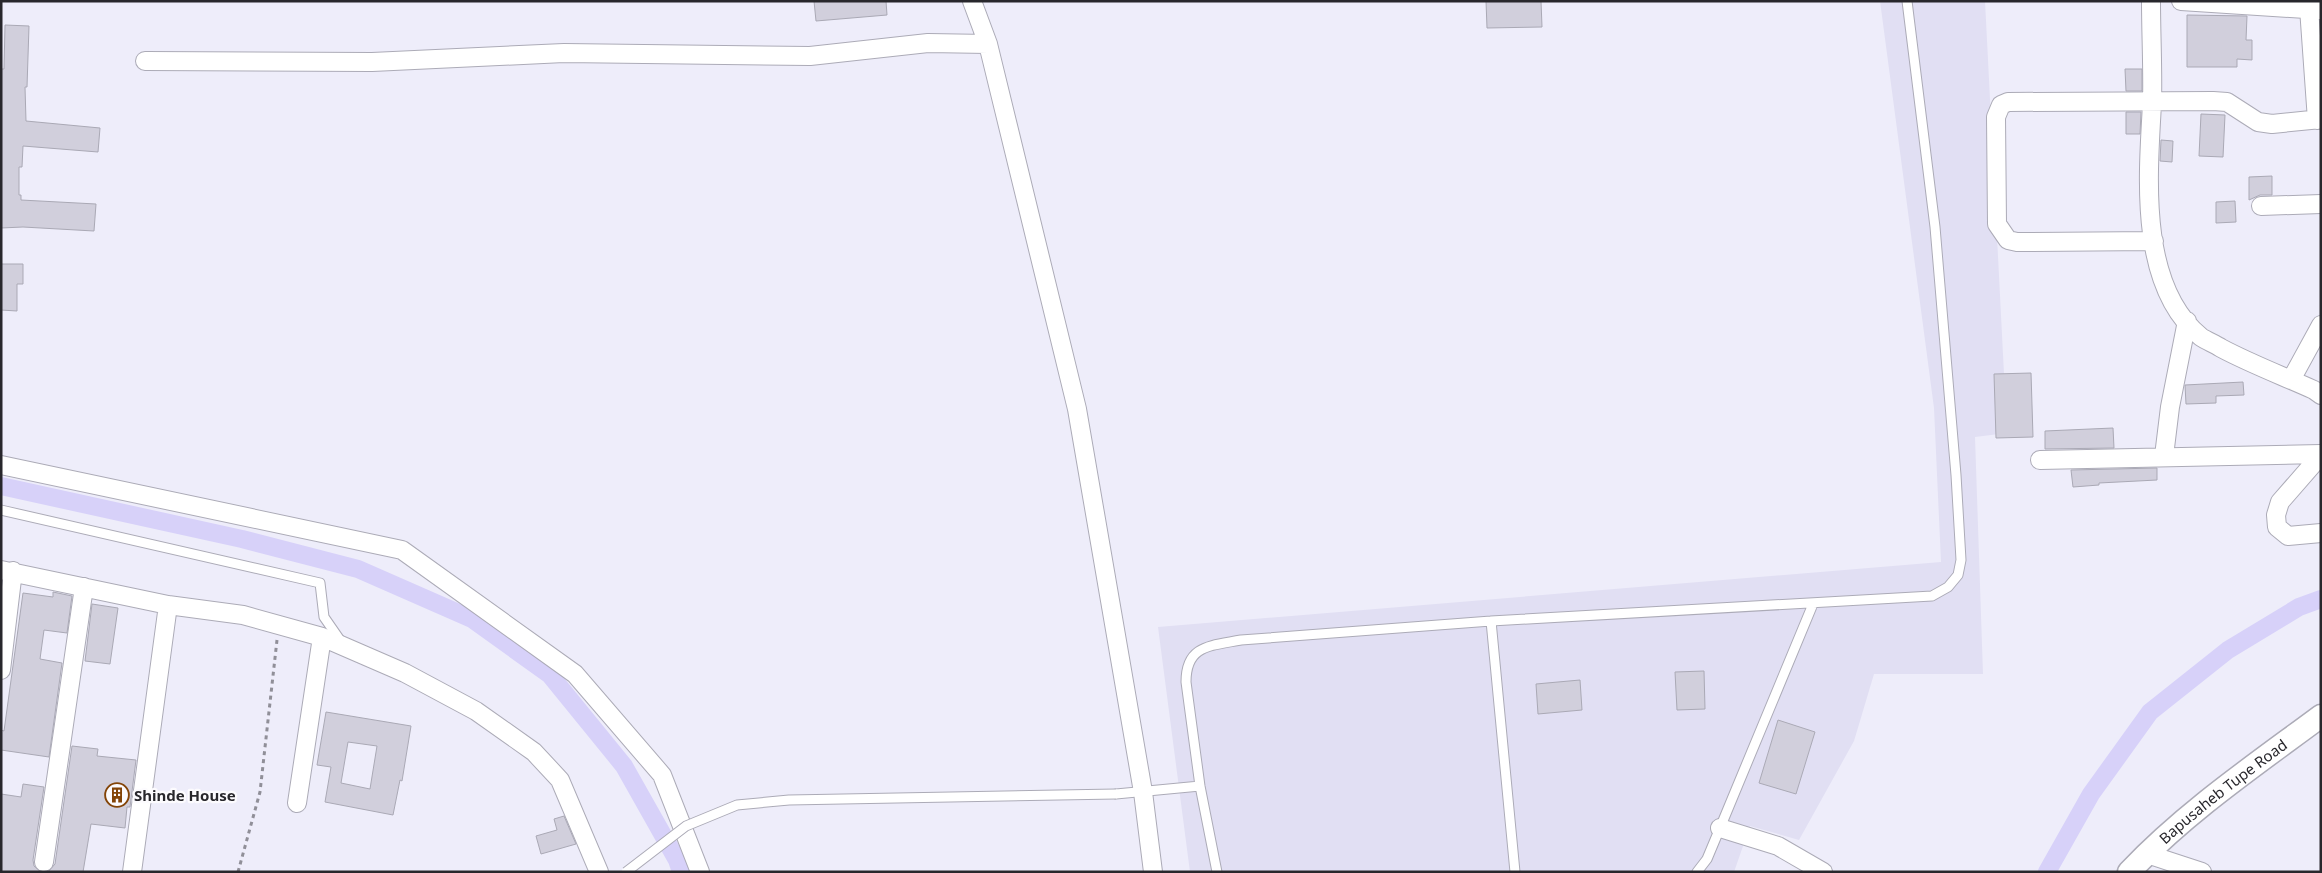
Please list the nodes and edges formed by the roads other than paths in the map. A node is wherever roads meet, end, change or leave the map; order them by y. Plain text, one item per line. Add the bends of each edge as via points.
1 (972, 1) edge
2 (1907, 1) edge
3 (2151, 1) edge
4 (2181, 1) edge
5 (2318, 5) edge
6 (988, 44) junction
7 (145, 61) dead end
8 (2152, 102) junction
9 (2319, 120) edge
10 (2321, 204) edge
11 (2261, 206) dead end
12 (2154, 241) junction
13 (2187, 321) junction
14 (2321, 325) edge
15 (2291, 380) junction
16 (2321, 395) edge
17 (2321, 454) edge
18 (2164, 456) junction
19 (2040, 460) dead end
20 (1, 465) edge
21 (1, 510) edge
22 (2321, 533) edge
23 (7, 571) edge
24 (84, 587) junction
25 (1813, 604) junction
26 (168, 605) junction
27 (1491, 621) junction
28 (322, 637) junction
29 (344, 646) junction
30 (1, 670) edge
31 (2321, 716) edge
32 (1200, 786) junction
33 (1143, 792) junction
34 (296, 803) dead end
35 (1720, 828) junction
36 (2147, 854) junction
37 (44, 862) dead end
38 (132, 872) edge
39 (599, 872) edge
40 (626, 872) edge
41 (700, 872) edge
42 (1153, 872) edge
43 (1217, 872) edge
44 (1515, 872) edge
45 (1697, 872) edge
46 (1823, 872) edge
47 (2130, 872) edge
48 (2202, 872) edge

1 - 6 street
2 - 25 lane via 1935,227 1961,560 1958,575 1948,587 1932,596
3 - 8 street
4 - 5 street
5 - 9 street
6 - 7 street via 928,43 810,56 564,53 372,62
6 - 33 street via 1077,410
8 - 9 street via 2227,102 2258,122 2272,124
8 - 12 street via 2148,187
8 - 12 street via 2008,102 2001,105 1996,117 1997,224 2008,240 2017,242
10 - 11 street
12 - 13 street via 2163,284
13 - 15 street via 2201,337
13 - 18 street
14 - 15 street
15 - 16 street
17 - 18 street
17 - 22 street via 2280,502 2276,515 2277,527 2288,536
18 - 19 street
20 - 41 street via 402,550 576,674 662,775
21 - 29 lane via 320,583 324,617
23 - 24 street
23 - 30 street
24 - 26 street
24 - 37 street
25 - 27 lane
25 - 35 lane
26 - 28 street via 243,615
26 - 38 street
27 - 32 lane via 1241,640 1205,647 1194,654 1186,668
27 - 44 lane
28 - 29 street
28 - 34 street
29 - 39 street via 476,710 534,752 560,780
31 - 36 street, Bapusaheb Tupe Road via 2222,789
32 - 33 lane
32 - 43 lane
33 - 40 lane, bridge via 789,800 737,805 686,826
33 - 42 street
35 - 45 lane via 1707,859
35 - 46 street via 1778,846
36 - 47 street, Bapusaheb Tupe Road
36 - 48 street

